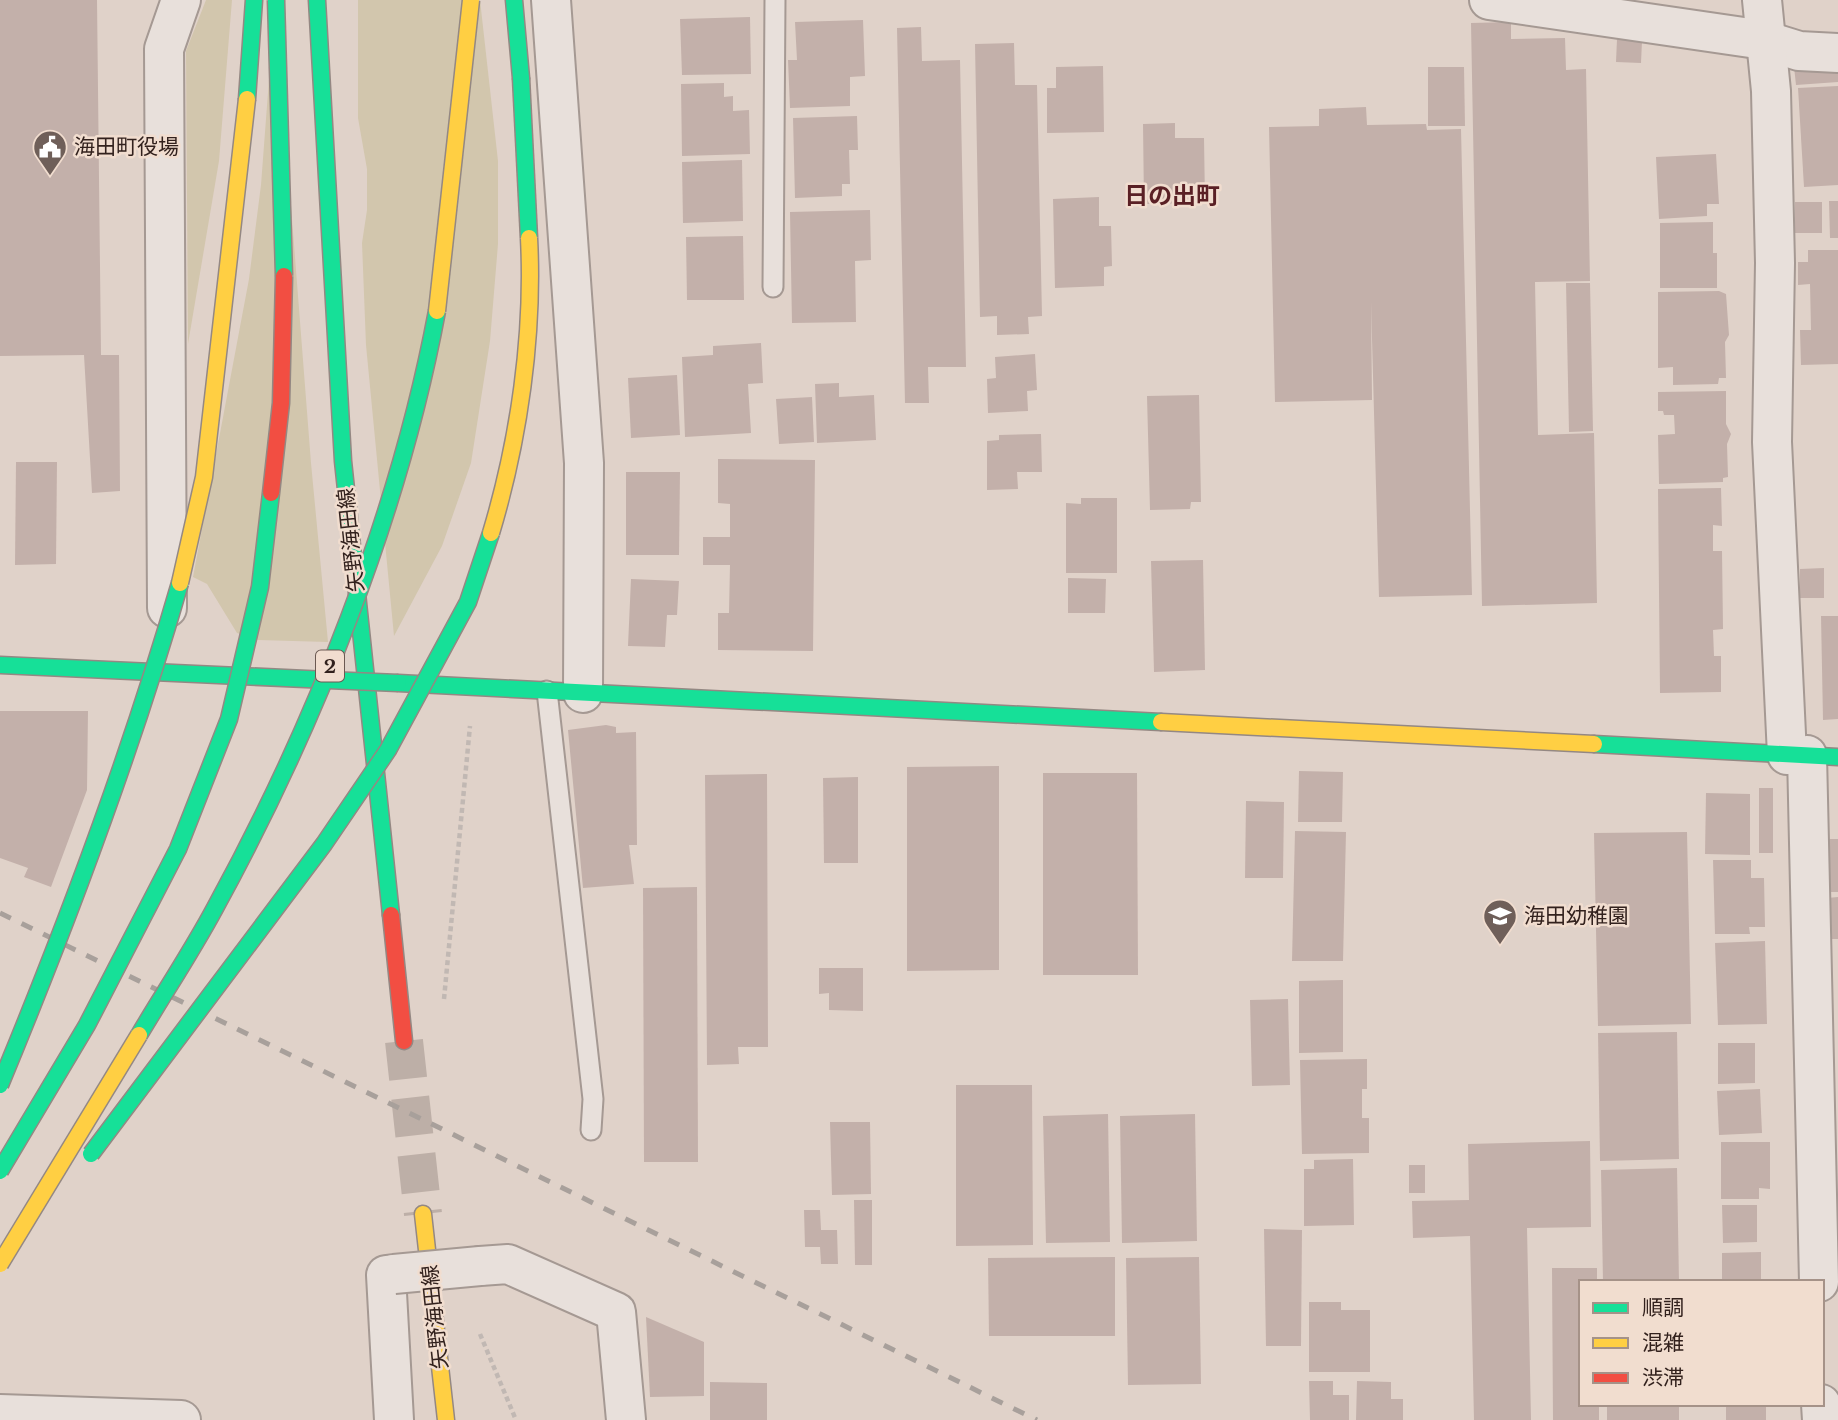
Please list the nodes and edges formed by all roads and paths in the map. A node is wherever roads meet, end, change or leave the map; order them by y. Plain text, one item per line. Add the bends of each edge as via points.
1 (181, 0) edge
2 (254, 0) edge
3 (276, 0) edge
4 (317, 0) edge
5 (325, 0) edge
6 (471, 0) edge
7 (514, 0) edge
8 (551, 0) edge
9 (775, 0) edge
10 (1489, 0) edge
11 (1762, 0) edge
12 (320, 38) junction
13 (1764, 40) junction
14 (1838, 53) edge
15 (773, 287) dead end
16 (0, 665) edge
17 (168, 673) junction
18 (565, 692) junction
19 (471, 718) dead end
20 (1811, 756) edge
21 (443, 1011) dead end
22 (404, 1041) tunnel mouth
23 (0, 1085) edge
24 (591, 1130) dead end
25 (81, 1168) dead end
26 (0, 1171) edge
27 (65, 1190) dead end
28 (423, 1214) tunnel mouth
29 (0, 1264) edge
30 (0, 1278) edge
31 (1819, 1280) edge
32 (0, 1413) edge
33 (181, 1420) edge
34 (394, 1420) edge
35 (446, 1420) edge
36 (626, 1420) edge

1 - 17 street via 164,49
2 - 23 main road, bridge via 204,477 182,576 122,764
3 - 26 main road, bridge via 285,317 281,403 260,586 232,706 178,849 87,1025
4 - 12 main road, 矢野海田線
5 - 12 main road, 矢野海田線
6 - 29 main road, 2, bridge via 437,313 366,572 291,759 215,909
7 - 25 main road, bridge via 531,272 524,364 492,529 468,602 388,750 324,844
8 - 18 street via 584,463
9 - 15 lane
10 - 13 street
11 - 13 street
12 - 22 main road, 矢野海田線 via 343,461
13 - 14 street via 1799,51
13 - 20 street via 1771,91 1775,263 1772,442
16 - 17 main road
17 - 18 main road, bridge
18 - 20 main road
18 - 24 lane via 593,1099
19 - 21 path
20 - 31 street
27 - 30 main road
28 - 35 main road, 矢野海田線
32 - 33 street
34 - 36 street, bridge via 386,1275 508,1264 616,1312

